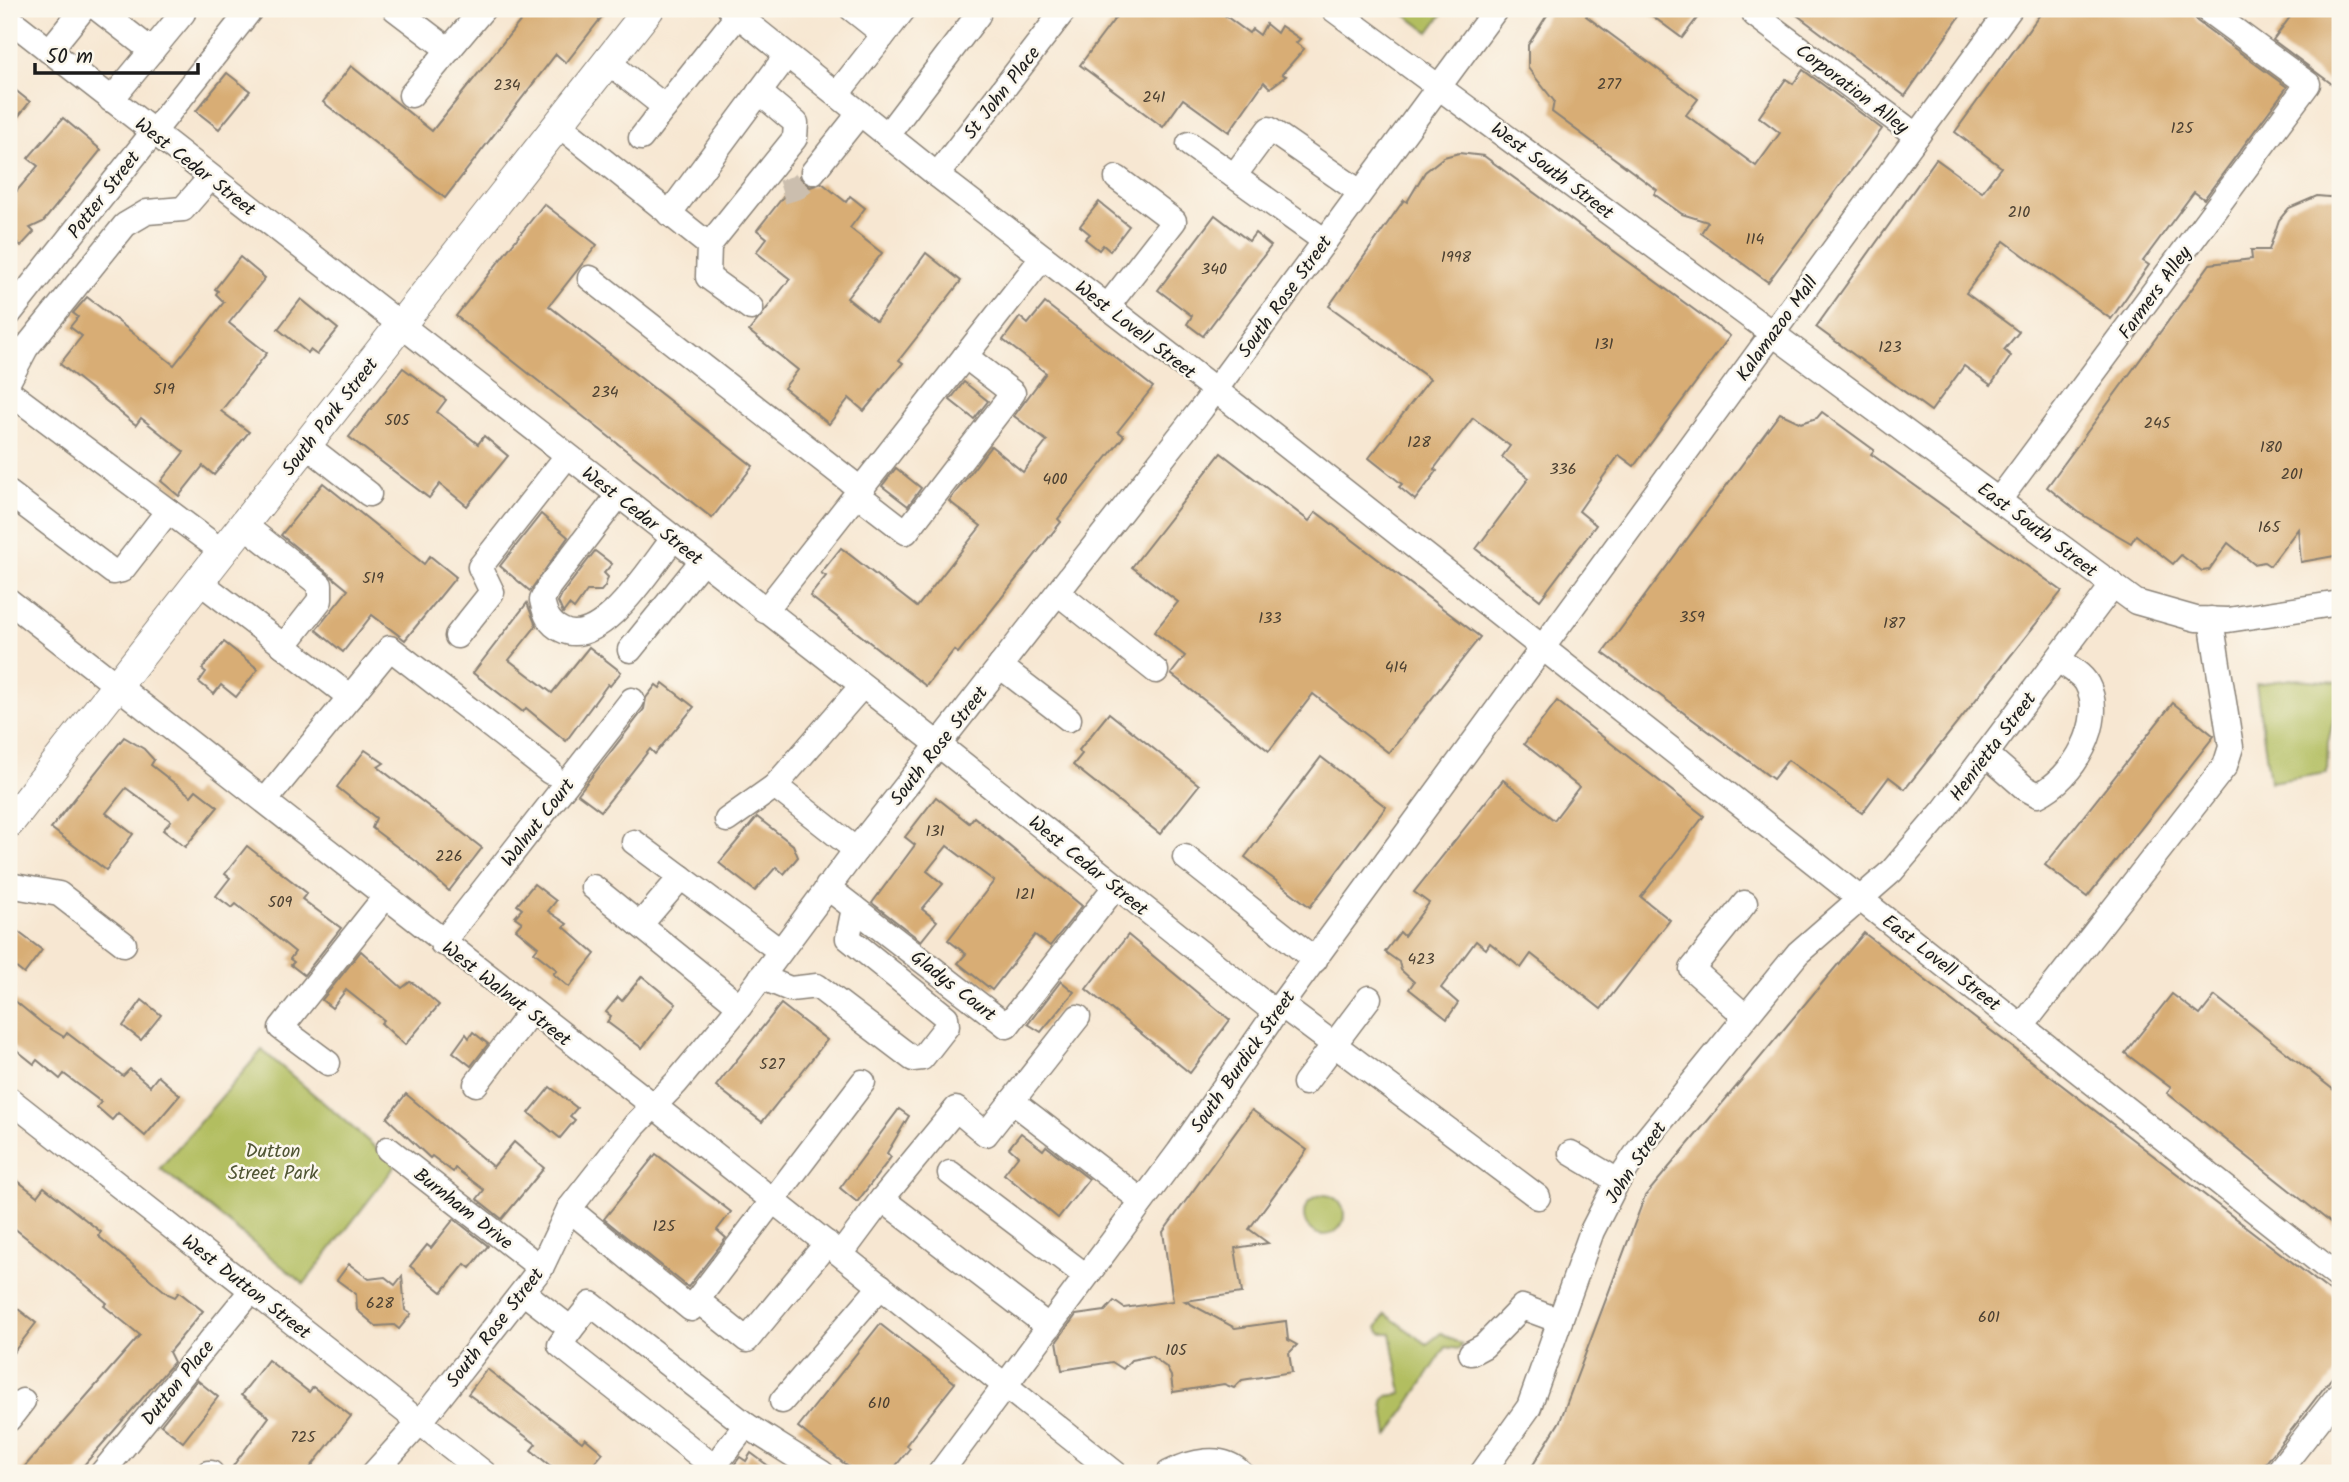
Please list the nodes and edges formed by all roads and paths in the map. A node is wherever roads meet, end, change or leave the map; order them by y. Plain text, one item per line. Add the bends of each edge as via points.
1 (83, 9) edge
2 (99, 9) edge
3 (178, 9) edge
4 (395, 9) edge
5 (483, 9) edge
6 (649, 9) edge
7 (852, 9) edge
8 (904, 9) edge
9 (976, 9) edge
10 (1065, 9) edge
11 (1333, 9) edge
12 (1496, 9) edge
13 (2010, 9) edge
14 (2206, 9) edge
15 (246, 10) edge
16 (734, 12) edge
17 (1758, 12) edge
18 (9, 19) edge
19 (882, 37) junction
20 (449, 50) junction
21 (48, 51) junction
22 (152, 51) junction
23 (787, 55) junction
24 (608, 62) junction
25 (1439, 86) junction
26 (759, 92) junction
27 (837, 94) junction
28 (411, 95) dead end
29 (111, 100) junction
30 (665, 107) junction
31 (860, 113) junction
32 (559, 125) junction
33 (151, 131) junction
34 (887, 135) junction
35 (1917, 136) junction
36 (640, 138) dead end
37 (1189, 144) dead end
38 (813, 172) tunnel mouth
39 (937, 175) junction
40 (1234, 176) junction
41 (210, 178) junction
42 (1117, 178) dead end
43 (1360, 192) junction
44 (669, 214) junction
45 (1325, 241) junction
46 (709, 245) junction
47 (1043, 257) junction
48 (590, 278) dead end
49 (1107, 307) junction
50 (751, 308) dead end
51 (9, 314) edge
52 (400, 325) junction
53 (1772, 332) junction
54 (965, 356) junction
55 (9, 380) edge
56 (1215, 390) junction
57 (9, 392) edge
58 (306, 446) junction
59 (567, 456) junction
60 (858, 492) junction
61 (9, 493) edge
62 (369, 494) dead end
63 (618, 496) junction
64 (2000, 500) junction
65 (168, 511) junction
66 (244, 525) junction
67 (673, 539) junction
68 (223, 552) junction
69 (702, 561) junction
70 (200, 582) junction
71 (2113, 585) junction
72 (1058, 593) junction
73 (9, 601) edge
74 (2340, 603) edge
75 (765, 611) junction
76 (2211, 619) junction
77 (457, 636) dead end
78 (284, 646) junction
79 (1543, 648) junction
80 (630, 650) dead end
81 (2057, 660) junction
82 (1000, 666) junction
83 (1156, 671) dead end
84 (119, 684) junction
85 (862, 686) junction
86 (350, 697) junction
87 (632, 700) dead end
88 (1069, 719) dead end
89 (939, 745) junction
90 (1986, 754) junction
91 (550, 772) dead end
92 (775, 786) junction
93 (265, 801) junction
94 (727, 820) dead end
95 (9, 824) edge
96 (634, 842) dead end
97 (856, 850) junction
98 (1185, 857) dead end
99 (681, 877) junction
100 (9, 885) edge
101 (593, 887) dead end
102 (827, 887) junction
103 (1115, 887) junction
104 (385, 897) junction
105 (1863, 900) junction
106 (1745, 903) dead end
107 (854, 908) junction
108 (640, 925) junction
109 (442, 943) junction
110 (124, 944) dead end
111 (780, 951) junction
112 (1315, 960) junction
113 (761, 977) junction
114 (1369, 998) dead end
115 (740, 1006) junction
116 (1279, 1009) junction
117 (531, 1012) junction
118 (1745, 1016) junction
119 (1078, 1017) dead end
120 (2022, 1026) junction
121 (1335, 1043) junction
122 (328, 1063) dead end
123 (863, 1082) dead end
124 (1305, 1083) dead end
125 (476, 1084) dead end
126 (9, 1099) edge
127 (1012, 1101) junction
128 (654, 1106) junction
129 (388, 1149) dead end
130 (1571, 1153) dead end
131 (950, 1173) dead end
132 (1618, 1181) junction
133 (1538, 1197) dead end
134 (882, 1199) junction
135 (772, 1200) junction
136 (1142, 1201) junction
137 (569, 1209) junction
138 (834, 1248) junction
139 (541, 1268) junction
140 (1087, 1276) junction
141 (2340, 1278) edge
142 (881, 1286) junction
143 (252, 1290) junction
144 (523, 1292) junction
145 (697, 1300) junction
146 (1560, 1321) junction
147 (1049, 1327) junction
148 (571, 1329) junction
149 (1471, 1353) dead end
150 (1006, 1385) junction
151 (2340, 1393) edge
152 (782, 1401) dead end
153 (421, 1421) junction
154 (746, 1425) junction
155 (712, 1470) edge
156 (102, 1473) edge
157 (374, 1473) edge
158 (484, 1473) edge
159 (822, 1473) edge
160 (940, 1473) edge
161 (1115, 1473) edge
162 (1169, 1473) edge
163 (1241, 1473) edge
164 (1482, 1473) edge
165 (2277, 1473) edge

1 - 21 street
2 - 22 street
3 - 22 street via 183,13
4 - 20 street
5 - 20 street
6 - 24 main road, South Park Street
7 - 19 street
8 - 19 street
9 - 34 street via 978,15
10 - 39 street, St John Place
11 - 25 street, West South Street
12 - 25 street, South Rose Street
13 - 35 street, Kalamazoo Mall
14 - 64 street, Farmers Alley via 2308,84
15 - 33 street, Potter Street
16 - 23 street, West Lovell Street
16 - 30 street
17 - 35 street, Corporation Alley
18 - 21 street, West Cedar Street
19 - 27 street
20 - 28 street
21 - 29 street, West Cedar Street
22 - 29 street
23 - 26 street
23 - 27 street, West Lovell Street
24 - 30 street
24 - 32 main road, South Park Street
25 - 43 street, South Rose Street
25 - 53 street, West South Street
26 - 44 street
26 - 46 street via 796,123 797,130 773,185
27 - 31 street, West Lovell Street
29 - 33 street, West Cedar Street
30 - 36 street
31 - 34 street, West Lovell Street
31 - 38 street
32 - 44 street
32 - 52 main road, South Park Street
33 - 41 street, West Cedar Street
33 - 51 street, Potter Street
34 - 39 street, West Lovell Street
35 - 53 street, Kalamazoo Mall
37 - 40 street
39 - 47 street, West Lovell Street
40 - 43 street via 1269,129
40 - 45 street
41 - 52 street, West Cedar Street
41 - 55 street via 183,209 147,212 125,225 26,348
42 - 49 street via 1174,221
43 - 45 street, South Rose Street
44 - 46 street
45 - 56 street, South Rose Street
46 - 50 street via 708,277
47 - 49 street, West Lovell Street
47 - 54 street
48 - 60 street
49 - 56 street, West Lovell Street
52 - 58 main road, South Park Street
52 - 59 street, West Cedar Street
53 - 64 street, East South Street
53 - 79 street, Kalamazoo Mall
54 - 60 street
54 - 60 street via 1013,393 906,532
56 - 72 street, South Rose Street
56 - 79 street, West Lovell Street
57 - 65 street
58 - 62 street
58 - 66 main road, South Park Street
59 - 63 street, West Cedar Street
59 - 77 street via 480,567 492,592
60 - 75 street
61 - 65 street via 113,572 122,570
63 - 67 street, West Cedar Street
63 - 67 street via 545,593 542,600 552,625 566,633 582,634 605,623
64 - 71 street, East South Street
65 - 68 street
66 - 68 main road, South Park Street
66 - 78 street via 320,585 320,600
67 - 69 street, West Cedar Street
68 - 70 main road, South Park Street
69 - 75 street, West Cedar Street
69 - 80 street
70 - 78 street
70 - 84 main road, South Park Street
71 - 76 street, East South Street via 2157,610
71 - 81 street, Henrietta Street
72 - 82 street, South Rose Street
72 - 83 street
73 - 84 street, West Walnut Street
74 - 76 street, East South Street
75 - 85 street, West Cedar Street
76 - 120 street via 2231,747 2225,766
78 - 86 street
79 - 105 street, East Lovell Street
79 - 112 street, South Burdick Street
81 - 90 street, Henrietta Street
81 - 90 street via 2087,681 2096,706 2090,736 2076,757 2048,790 2038,795
82 - 88 street
82 - 89 street, South Rose Street
84 - 93 street, West Walnut Street
84 - 95 main road, South Park Street
85 - 89 street, West Cedar Street
85 - 92 street
86 - 91 street via 390,649
86 - 93 street
87 - 109 street, Walnut Court
89 - 97 street, South Rose Street
89 - 103 street, West Cedar Street
90 - 105 street, Henrietta Street via 1944,810
92 - 94 street
92 - 97 street
93 - 104 street, West Walnut Street
96 - 99 street
97 - 102 street, South Rose Street
98 - 112 street
99 - 108 street
99 - 111 street
100 - 110 street via 59,894
101 - 108 street
102 - 107 street, Gladys Court
102 - 111 street, South Rose Street
103 - 107 street, Gladys Court via 1007,1026
103 - 116 street, West Cedar Street
104 - 109 street, West Walnut Street
104 - 122 street via 281,1028
105 - 118 street, John Street via 1798,953
105 - 120 street, East Lovell Street
106 - 118 street via 1692,969
107 - 113 street via 848,938 946,1017 947,1026 922,1058 913,1059 817,986 790,989
108 - 115 street
109 - 117 street, West Walnut Street
111 - 113 street, South Rose Street
112 - 116 street, South Burdick Street
113 - 115 street, South Rose Street
114 - 121 street
115 - 128 street, South Rose Street
116 - 121 street, West Cedar Street
116 - 136 street, South Burdick Street
117 - 125 street
117 - 128 street, West Walnut Street
118 - 132 street, John Street via 1645,1140
119 - 127 street
120 - 141 street, East Lovell Street
121 - 124 street
121 - 133 street, West Cedar Street
123 - 135 street
126 - 143 street, West Dutton Street
127 - 134 street via 986,1134 956,1109
127 - 136 street
128 - 135 street, West Walnut Street
128 - 137 street, South Rose Street
129 - 139 street, Burnham Drive
130 - 132 street
131 - 140 street
132 - 146 street, John Street via 1592,1231
134 - 138 street
134 - 147 street
135 - 138 street, West Walnut Street
135 - 145 street
136 - 140 street, South Burdick Street
137 - 139 street, South Rose Street
137 - 145 street via 691,1309
138 - 142 street, West Walnut Street
138 - 145 street via 747,1340
139 - 144 street, South Rose Street
140 - 147 street, South Burdick Street
142 - 150 street, West Walnut Street
142 - 152 street
143 - 153 street, West Dutton Street
143 - 156 street, Dutton Place
144 - 148 street
144 - 153 street, South Rose Street
146 - 149 street via 1522,1307 1484,1346
146 - 164 street, John Street via 1529,1407
147 - 150 street, South Burdick Street
148 - 154 street via 591,1304
148 - 155 street via 560,1345
150 - 160 street, South Burdick Street
150 - 161 street, West Walnut Street
151 - 165 street
153 - 157 street, South Rose Street
153 - 158 street, West Dutton Street
154 - 155 street
154 - 159 street
162 - 163 street via 1188,1463 1212,1461

